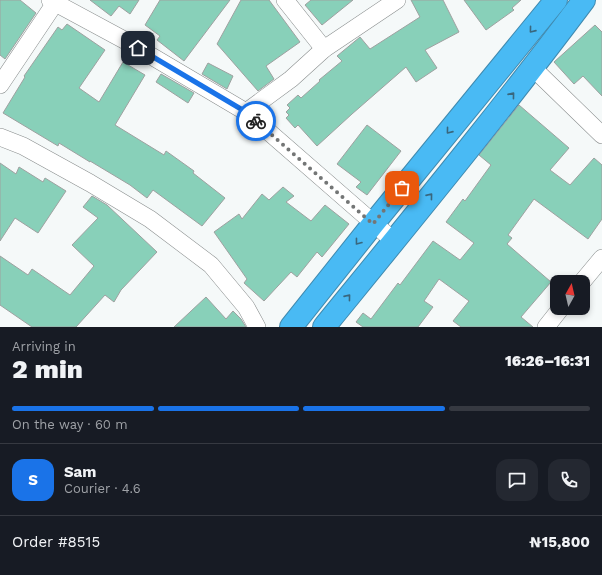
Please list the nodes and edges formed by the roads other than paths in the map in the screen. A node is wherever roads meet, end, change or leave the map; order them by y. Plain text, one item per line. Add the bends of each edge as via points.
1 (285, 0) edge
2 (397, 0) edge
3 (556, 0) edge
4 (584, 0) edge
5 (52, 2) edge
6 (324, 48) junction
7 (533, 68) junction
8 (0, 85) edge
9 (246, 112) junction
10 (602, 135) edge
11 (0, 137) edge
12 (373, 224) junction
13 (394, 241) junction
14 (602, 258) edge
15 (588, 275) edge
16 (556, 315) edge
17 (257, 327) edge
18 (291, 327) edge
19 (324, 327) edge
20 (546, 327) edge

1 - 6 street
2 - 6 street
3 -> 12 highway
4 - 7 highway
5 - 8 street
5 - 9 street via 126,41
6 - 9 street via 291,79
7 - 10 street
13 -> 7 highway
9 - 12 street
11 - 17 street via 23,146 150,219 211,265 246,307
12 - 13 street
12 -> 18 highway
19 -> 13 highway
14 - 15 street
16 - 20 street

